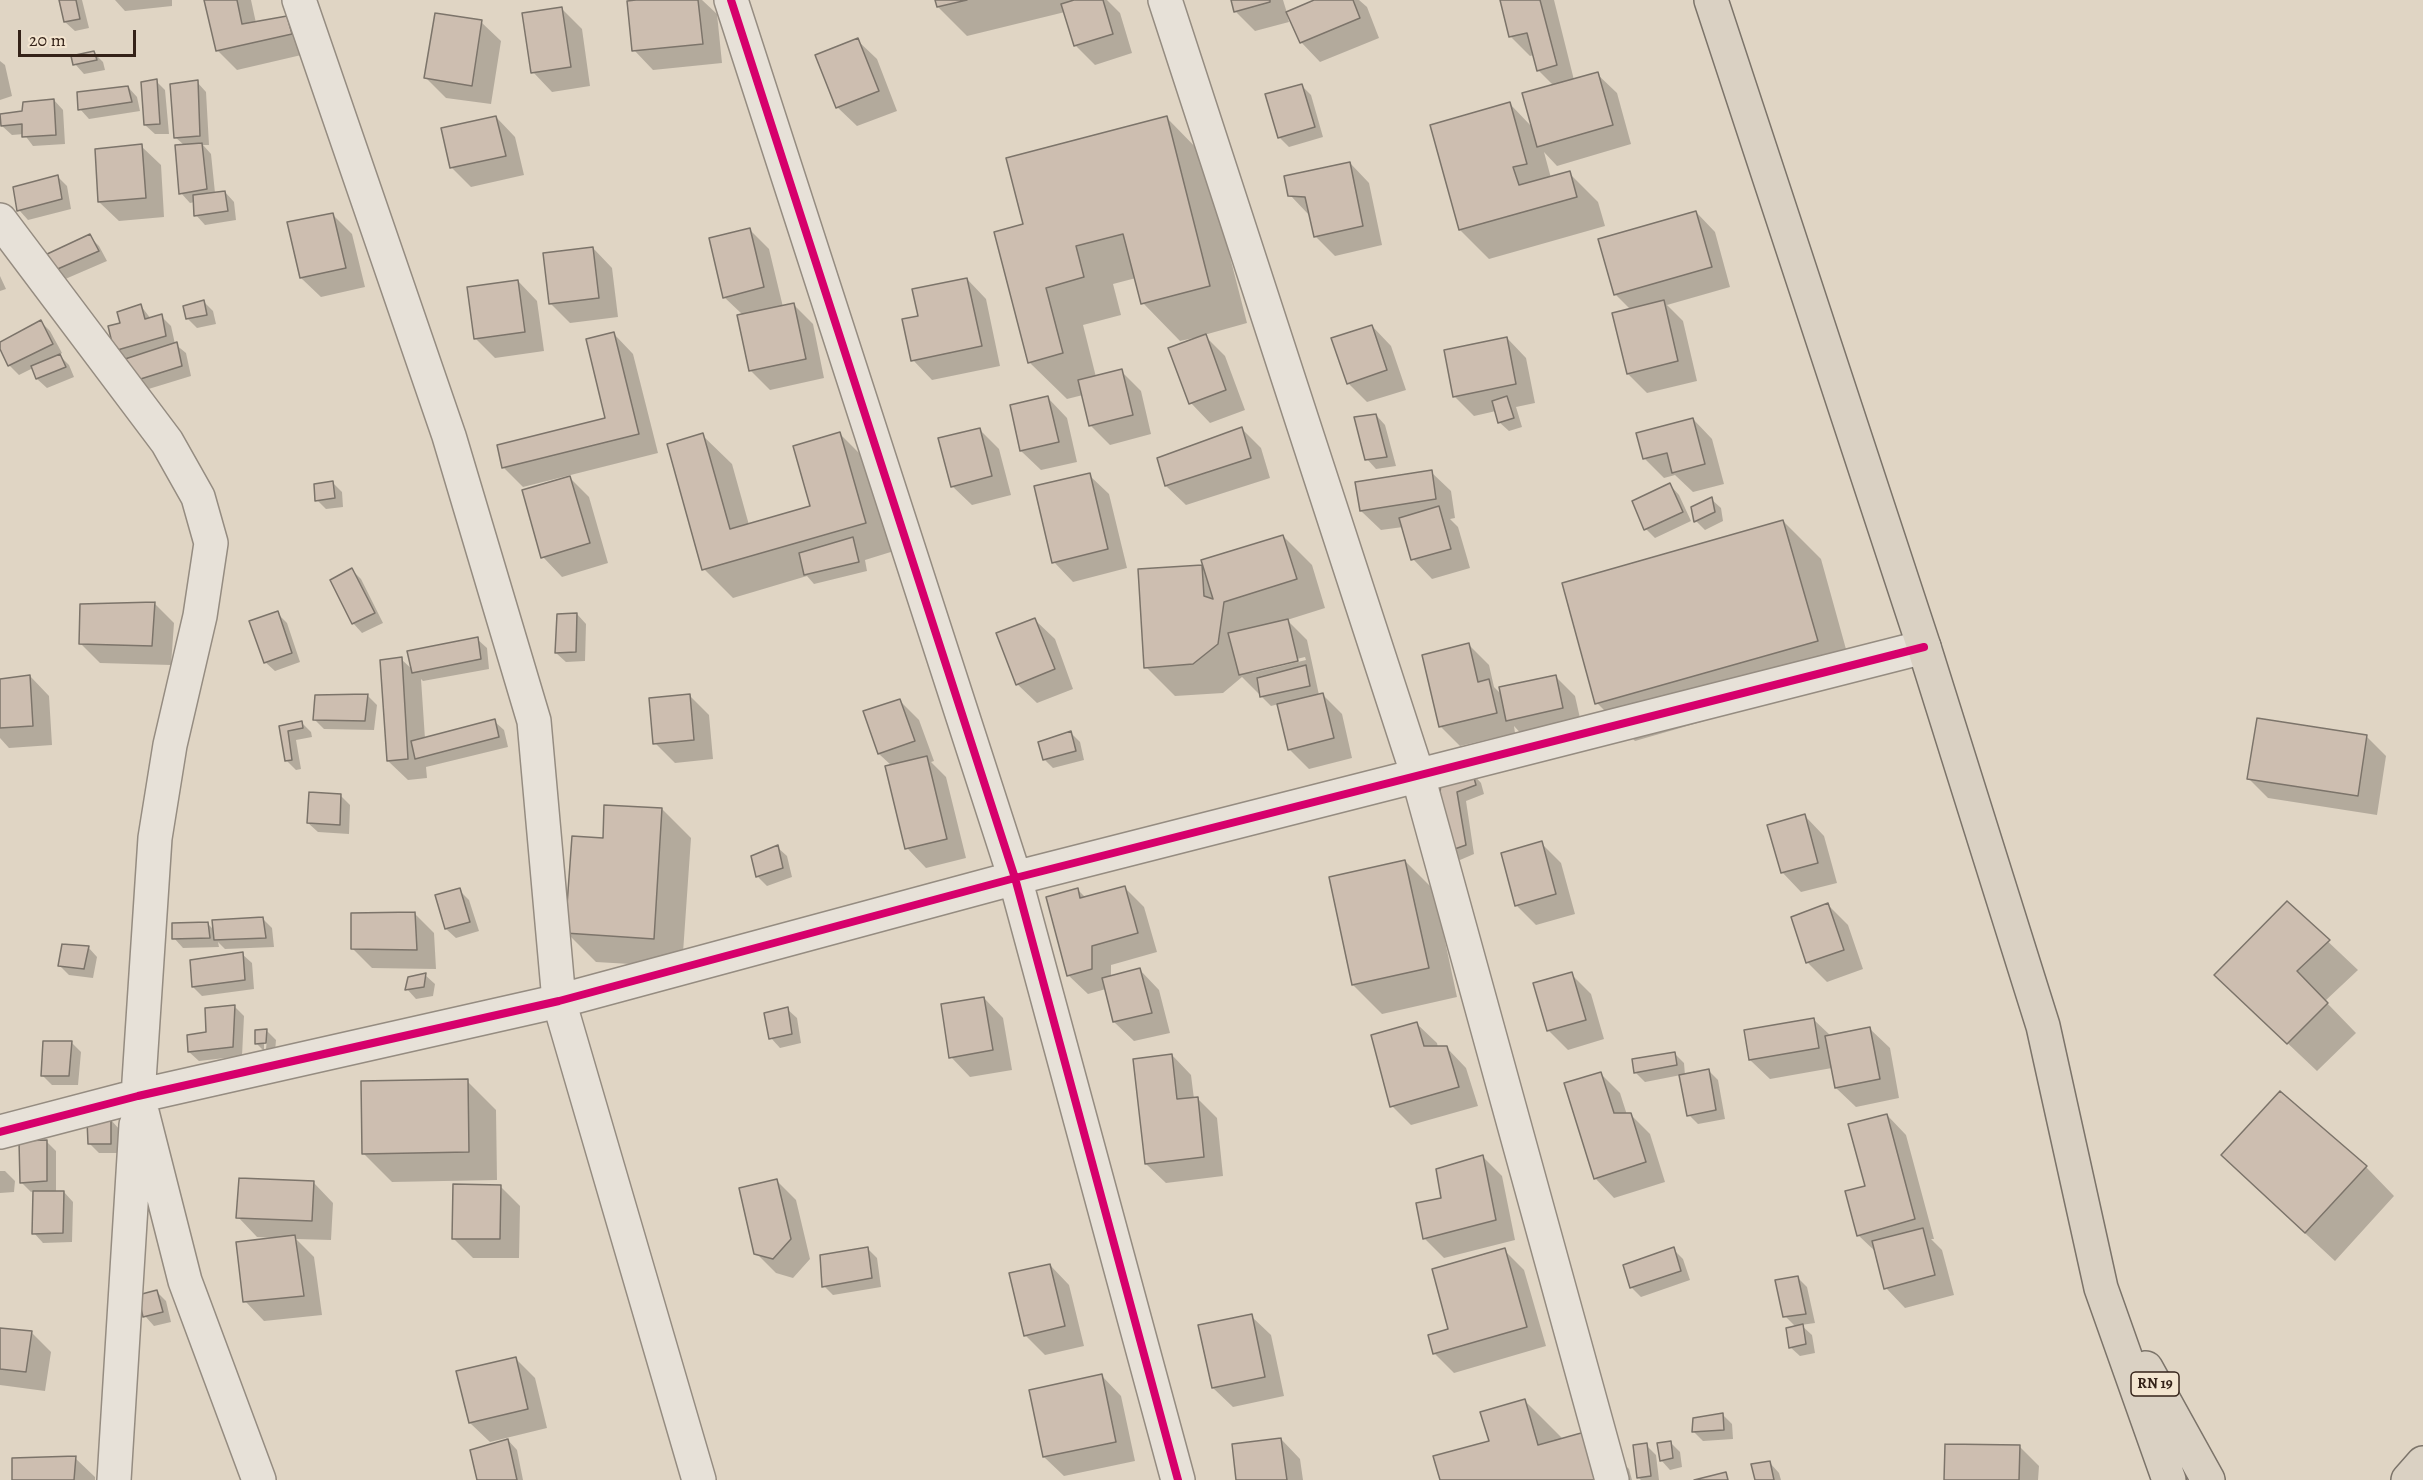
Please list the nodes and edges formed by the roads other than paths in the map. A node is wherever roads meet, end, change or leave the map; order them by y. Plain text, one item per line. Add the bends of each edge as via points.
1 (299, 0) edge
2 (731, 0) edge
3 (1165, 0) edge
4 (1711, 0) edge
5 (0, 220) edge
6 (1924, 647) junction
7 (1418, 776) junction
8 (1015, 878) junction
9 (559, 1001) junction
10 (138, 1096) junction
11 (0, 1132) edge
12 (2101, 1288) junction
13 (2423, 1463) edge
14 (114, 1480) edge
15 (259, 1480) edge
16 (699, 1480) edge
17 (1178, 1480) edge
18 (1612, 1480) edge
19 (2169, 1480) edge
20 (2208, 1480) edge
21 (2408, 1480) edge

1 - 9 street via 449,436 534,721
2 - 8 street
3 - 7 street
4 - 6 main road, RN 19
5 - 10 street via 167,442 198,497 210,543 200,616 170,745 155,838
6 - 7 street
6 - 12 main road, RN 19 via 2043,1026
7 - 8 street
7 - 18 street
8 - 9 street
8 - 17 street
9 - 10 street
9 - 16 street
10 - 11 street
10 - 14 street
10 - 15 street via 185,1281
12 - 19 main road, RN 19
12 - 20 main road, RN 19
13 - 21 main road

